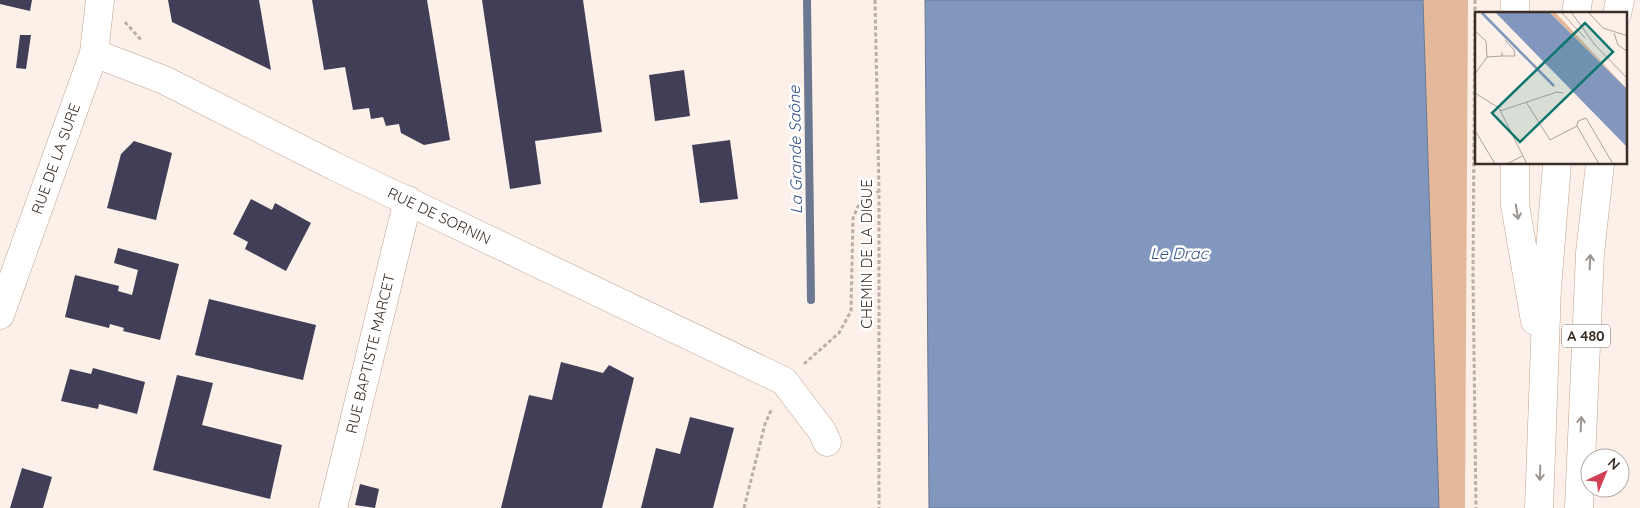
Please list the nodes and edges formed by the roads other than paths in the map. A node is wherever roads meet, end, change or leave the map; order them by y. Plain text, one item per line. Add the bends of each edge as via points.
1 (100, 0) edge
2 (94, 52) junction
3 (1515, 165) edge
4 (1557, 165) edge
5 (1600, 165) edge
6 (408, 200) junction
7 (0, 315) edge
8 (1543, 372) junction
9 (827, 442) dead end
10 (333, 508) edge
11 (1539, 508) edge
12 (1579, 508) edge

1 - 2 main road, RUE DE LA SURE
2 - 6 main road, RUE DE SORNIN via 164,80
2 - 7 main road, RUE DE LA SURE
3 -> 8 main road via 1515,205
4 - 8 main road, A 480
12 -> 5 main road, A 480 via 1590,253
6 - 9 main road, RUE DE SORNIN via 784,381
6 - 10 main road, RUE BAPTISTE MARCET
8 -> 11 main road, A 480

